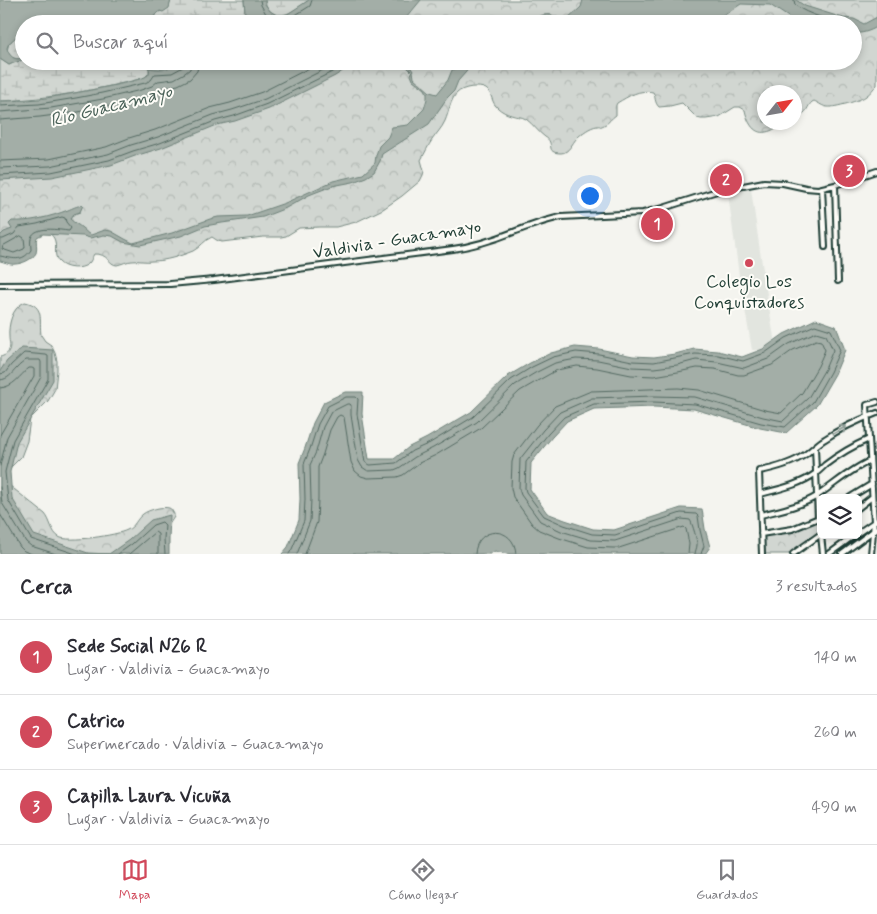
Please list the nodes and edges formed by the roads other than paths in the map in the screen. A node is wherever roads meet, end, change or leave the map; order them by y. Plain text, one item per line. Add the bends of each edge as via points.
1 (877, 172) edge
2 (835, 185) junction
3 (822, 188) junction
4 (825, 247) dead end
5 (838, 281) dead end
6 (0, 284) edge
7 (877, 402) edge
8 (877, 413) edge
9 (868, 416) junction
10 (869, 439) junction
11 (815, 447) junction
12 (877, 456) edge
13 (870, 459) junction
14 (816, 473) junction
15 (871, 476) junction
16 (877, 476) edge
17 (872, 484) junction
18 (760, 494) junction
19 (820, 494) edge
20 (856, 494) edge
21 (817, 496) joint
22 (872, 497) junction
23 (862, 505) edge
24 (761, 515) junction
25 (817, 519) edge
26 (876, 521) edge
27 (875, 529) edge
28 (862, 531) edge
29 (761, 534) junction
30 (817, 538) edge
31 (821, 539) edge
32 (850, 539) edge
33 (877, 551) edge
34 (762, 554) edge
35 (792, 554) edge
36 (823, 554) edge
37 (829, 554) edge
38 (842, 554) edge
39 (871, 554) edge

1 - 2 street, Valdivia - Guacamayo
2 - 3 street, Valdivia - Guacamayo
2 - 5 street
3 - 4 street
3 - 6 street, Valdivia - Guacamayo via 760,183 717,191 643,213 555,218 467,247 214,280 170,284
7 - 9 street via 867,405
8 - 9 street
9 - 10 street
11 -> 9 street
10 - 13 street
10 - 14 street
11 - 14 street
11 - 18 street via 783,465 759,471
12 - 13 street
13 - 15 street
13 - 19 street
14 - 18 street via 792,485
14 - 21 street
15 - 16 street
15 - 17 street
17 - 20 street
17 - 22 street
18 - 24 street
21 - 24 street
22 - 23 street
22 - 26 street
24 - 29 street
25 - 29 street via 792,529
26 - 27 street
26 - 28 street
27 - 38 street
27 - 39 street
29 - 34 street
30 - 35 street
31 - 36 street
32 - 37 street
33 - 39 street

